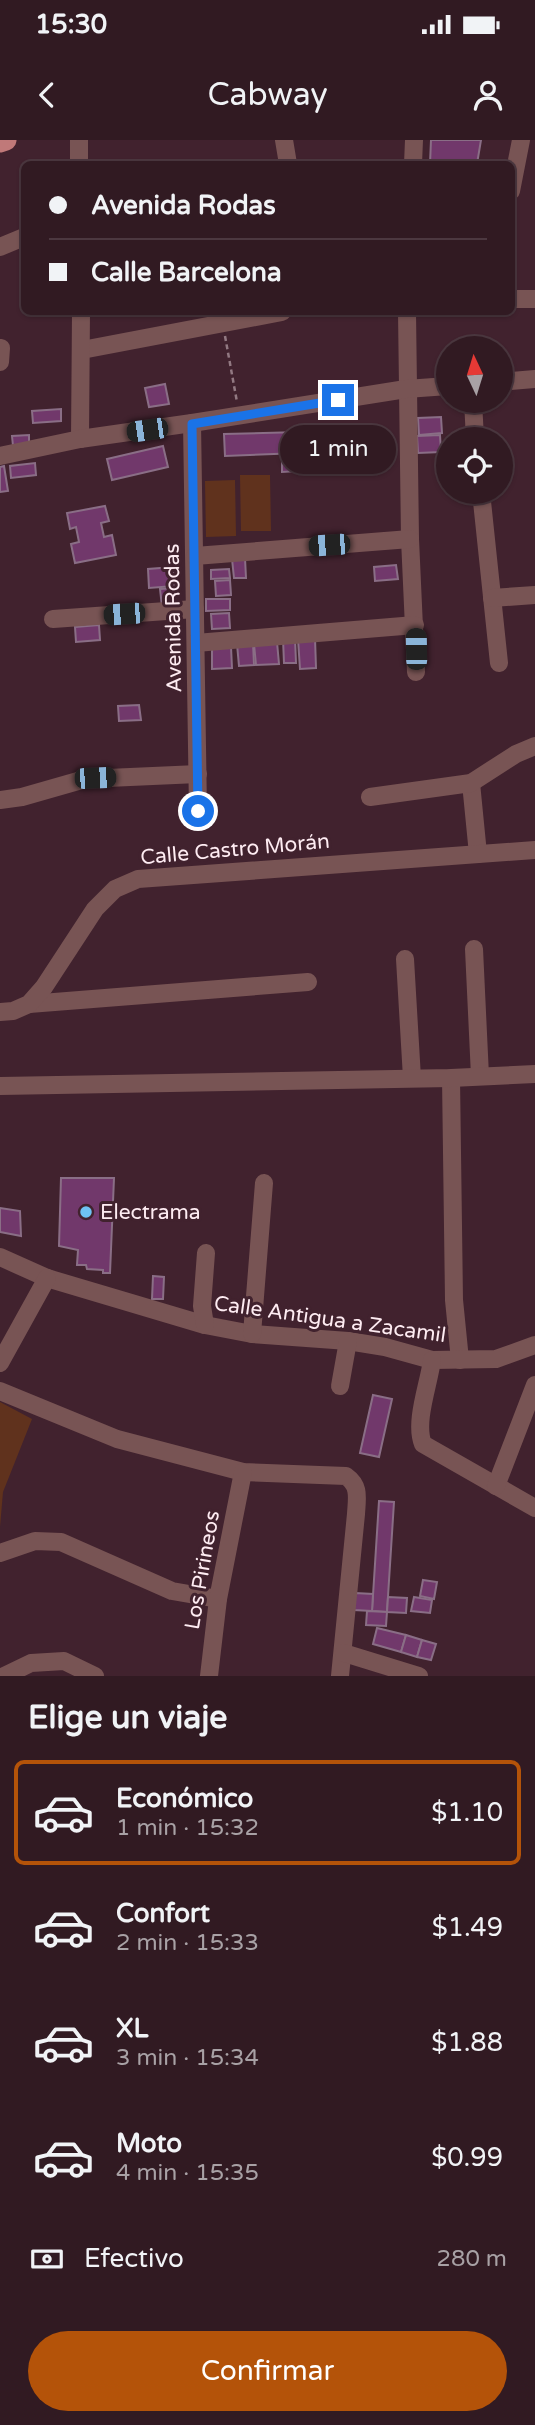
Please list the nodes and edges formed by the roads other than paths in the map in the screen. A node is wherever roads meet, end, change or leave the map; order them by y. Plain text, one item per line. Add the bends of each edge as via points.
1 (6, 140) edge
2 (79, 140) edge
3 (284, 140) edge
4 (414, 140) edge
5 (521, 140) edge
6 (0, 142) edge
7 (79, 161) edge
8 (288, 161) edge
9 (413, 161) edge
10 (515, 171) edge
11 (21, 238) edge
12 (0, 247) edge
13 (515, 299) edge
14 (535, 299) edge
15 (81, 315) edge
16 (264, 315) edge
17 (407, 315) edge
18 (1, 348) edge
19 (82, 350) junction
20 (0, 362) edge
21 (535, 379) edge
22 (513, 381) edge
23 (436, 387) edge
24 (406, 389) junction
25 (192, 424) junction
26 (80, 439) junction
27 (0, 456) edge
28 (482, 504) edge
29 (410, 539) junction
30 (195, 556) junction
31 (535, 595) edge
32 (492, 598) junction
33 (195, 609) junction
34 (53, 619) dead end
35 (415, 625) junction
36 (196, 643) junction
37 (499, 663) dead end
38 (416, 673) dead end
39 (535, 746) edge
40 (198, 774) junction
41 (471, 783) junction
42 (370, 797) dead end
43 (0, 800) edge
44 (198, 811) dead end
45 (535, 850) edge
46 (478, 854) junction
47 (474, 949) dead end
48 (405, 960) dead end
49 (308, 982) dead end
50 (29, 1004) junction
51 (0, 1012) edge
52 (535, 1073) edge
53 (480, 1076) junction
54 (451, 1077) junction
55 (412, 1078) junction
56 (0, 1086) edge
57 (264, 1183) dead end
58 (206, 1253) dead end
59 (0, 1257) edge
60 (47, 1278) junction
61 (205, 1325) junction
62 (252, 1334) junction
63 (348, 1341) junction
64 (535, 1345) edge
65 (432, 1360) junction
66 (460, 1360) junction
67 (0, 1363) edge
68 (535, 1385) edge
69 (340, 1386) dead end
70 (0, 1391) edge
71 (243, 1472) junction
72 (496, 1486) junction
73 (535, 1508) edge
74 (0, 1553) edge
75 (218, 1599) junction
76 (344, 1653) junction
77 (4, 1676) edge
78 (95, 1676) edge
79 (209, 1676) edge
80 (340, 1676) edge
81 (419, 1676) edge

1 - 6 main road
2 - 7 street
3 - 8 street
4 - 9 street
5 - 10 street
11 - 12 street
13 - 14 street
15 - 19 street
16 - 19 street
17 - 24 street
18 - 20 street
19 - 26 street
21 - 22 street
23 - 24 street
24 - 25 street
24 - 29 street
25 - 26 street
25 - 30 street, Avenida Rodas
26 - 27 street
28 - 32 street
29 - 30 street
29 - 35 street
30 - 33 street, Avenida Rodas
31 - 32 street
32 - 37 street
33 - 34 street
33 - 36 street, Avenida Rodas
35 - 36 street
35 - 38 street
36 - 40 street, Avenida Rodas
39 - 41 street
40 - 43 street via 85,779
40 - 44 street, Avenida Rodas
41 - 42 street
41 - 46 street
45 - 46 street, Calle Castro Morán
46 - 50 street, Calle Castro Morán via 138,879 115,889 95,909
47 - 53 street
48 - 55 street
49 - 50 street
50 - 51 street
52 - 53 street
53 - 54 street
54 - 55 street
54 - 66 street via 454,1300
55 - 56 street
57 - 62 street
58 - 61 street
59 - 60 street, Calle Antigua a Zacamil
60 - 61 street, Calle Antigua a Zacamil
60 - 67 street
61 - 62 street, Calle Antigua a Zacamil
62 - 63 street, Calle Antigua a Zacamil
63 - 65 street, Calle Antigua a Zacamil
63 - 69 street
64 - 66 street, Calle Antigua a Zacamil via 496,1359
65 - 66 street, Calle Antigua a Zacamil
65 - 72 street via 420,1424 423,1444
68 - 72 street
70 - 71 street via 117,1439
71 - 75 street, Los Pirineos
71 - 76 street via 346,1476 354,1481 356,1514
72 - 73 street
74 - 75 street via 35,1541 61,1542 172,1591
75 - 79 street, Los Pirineos
76 - 80 street
76 - 81 street
77 - 78 street via 31,1663 64,1661

